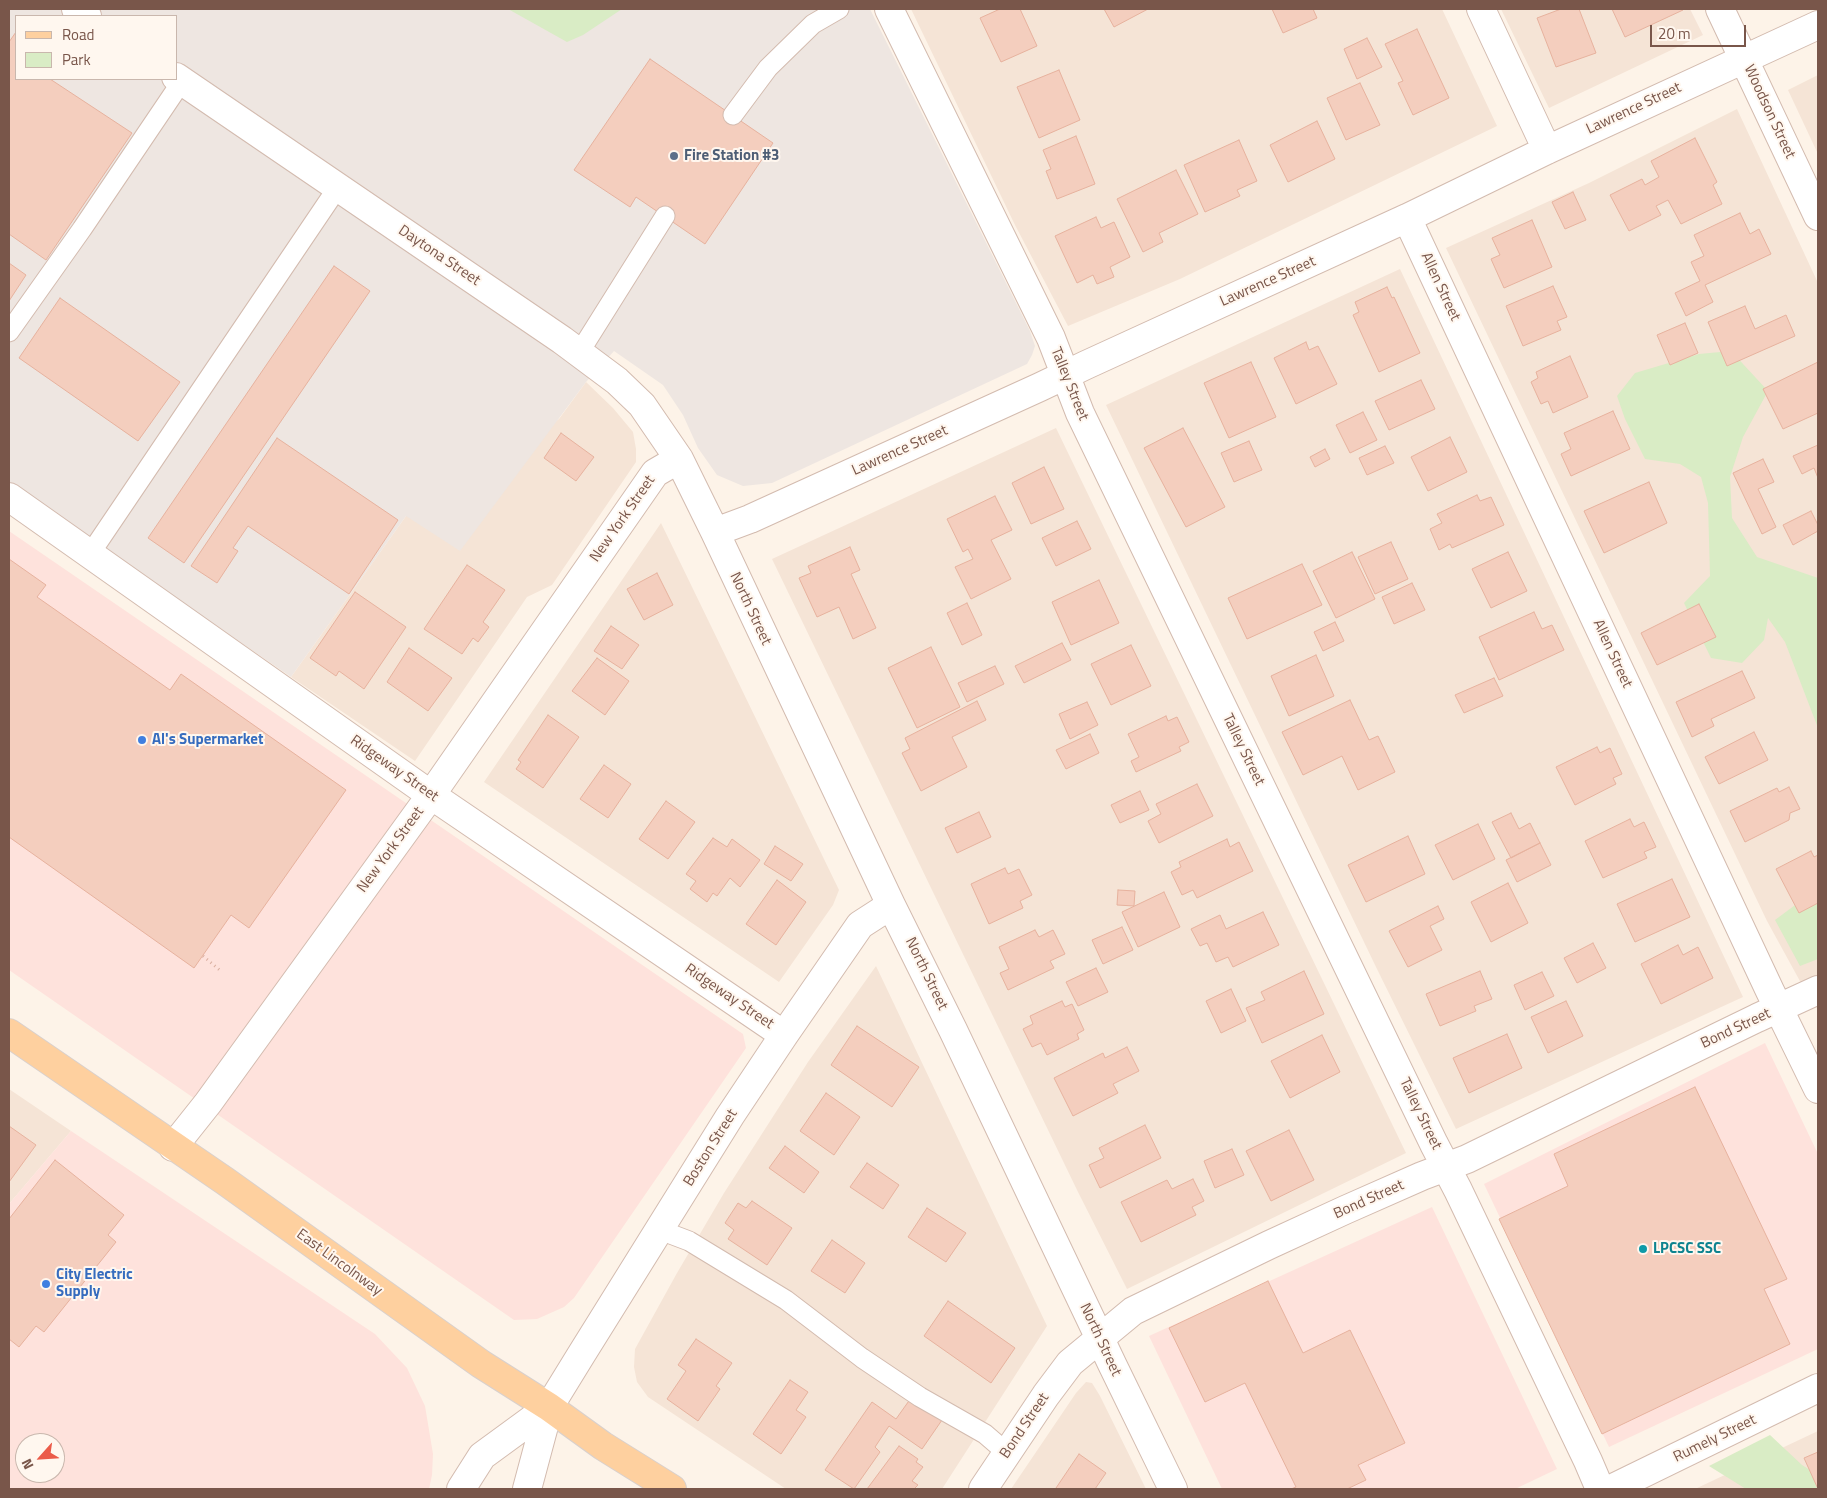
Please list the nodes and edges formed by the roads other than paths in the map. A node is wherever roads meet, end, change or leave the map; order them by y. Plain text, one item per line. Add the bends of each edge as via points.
1 (838, 9) edge
2 (889, 9) edge
3 (1481, 9) edge
4 (1720, 9) edge
5 (1818, 25) edge
6 (1744, 59) junction
7 (179, 79) edge
8 (733, 115) dead end
9 (1547, 150) junction
10 (338, 188) junction
11 (665, 216) dead end
12 (1818, 216) edge
13 (1407, 218) junction
14 (9, 332) edge
15 (579, 353) junction
16 (1065, 375) junction
17 (679, 459) junction
18 (9, 497) edge
19 (715, 532) junction
20 (90, 554) junction
21 (431, 795) junction
22 (891, 905) junction
23 (1818, 990) edge
24 (1779, 1009) junction
25 (9, 1033) edge
26 (784, 1035) junction
27 (1818, 1088) edge
28 (172, 1146) junction
29 (1446, 1167) junction
30 (660, 1230) junction
31 (1099, 1337) junction
32 (1818, 1388) edge
33 (549, 1407) junction
34 (1007, 1453) junction
35 (461, 1489) edge
36 (527, 1489) edge
37 (672, 1489) edge
38 (983, 1489) edge
39 (1174, 1489) edge
40 (1600, 1489) edge
41 (1611, 1489) edge

1 - 8 lane via 813,24 768,68
2 - 16 street, Talley Street via 1051,338
3 - 9 street
4 - 6 street, Woodson Street
5 - 6 street, Lawrence Street
6 - 9 street, Lawrence Street
6 - 12 street, Woodson Street
7 - 10 street, Daytona Street
7 - 14 lane via 82,229
9 - 13 street, Lawrence Street
10 - 15 street, Daytona Street
10 - 20 lane
11 - 15 lane
13 - 16 street, Lawrence Street
13 - 24 street, Allen Street
15 - 17 street, Daytona Street via 617,381 642,405
16 - 19 street, Lawrence Street
16 - 29 street, Talley Street via 1080,413
17 - 19 street, North Street
17 - 21 street, New York Street via 655,473
18 - 20 street, Ridgeway Street
19 - 22 street, North Street
20 - 21 street, Ridgeway Street
21 - 26 street, Ridgeway Street
21 - 28 street, New York Street via 208,1104
22 - 26 street, Boston Street via 860,925
22 - 31 street, North Street
23 - 24 street, Bond Street
24 - 27 street, Allen Street
24 - 29 street, Bond Street
25 - 28 main road, East Lincolnway
26 - 30 street, Boston Street
28 - 33 main road, East Lincolnway via 481,1364
29 - 31 street, Bond Street via 1336,1214 1133,1311
29 - 40 street, Talley Street
30 - 33 street, Boston Street
30 - 34 lane via 689,1241 786,1300 862,1358 920,1397 985,1434
31 - 34 street, Bond Street via 1070,1363
31 - 39 street, North Street
32 - 41 street, Rumely Street
33 - 35 street, Boston Street via 482,1456
33 - 36 street, Boston Street
33 - 37 main road, East Lincolnway
34 - 38 street, Bond Street

